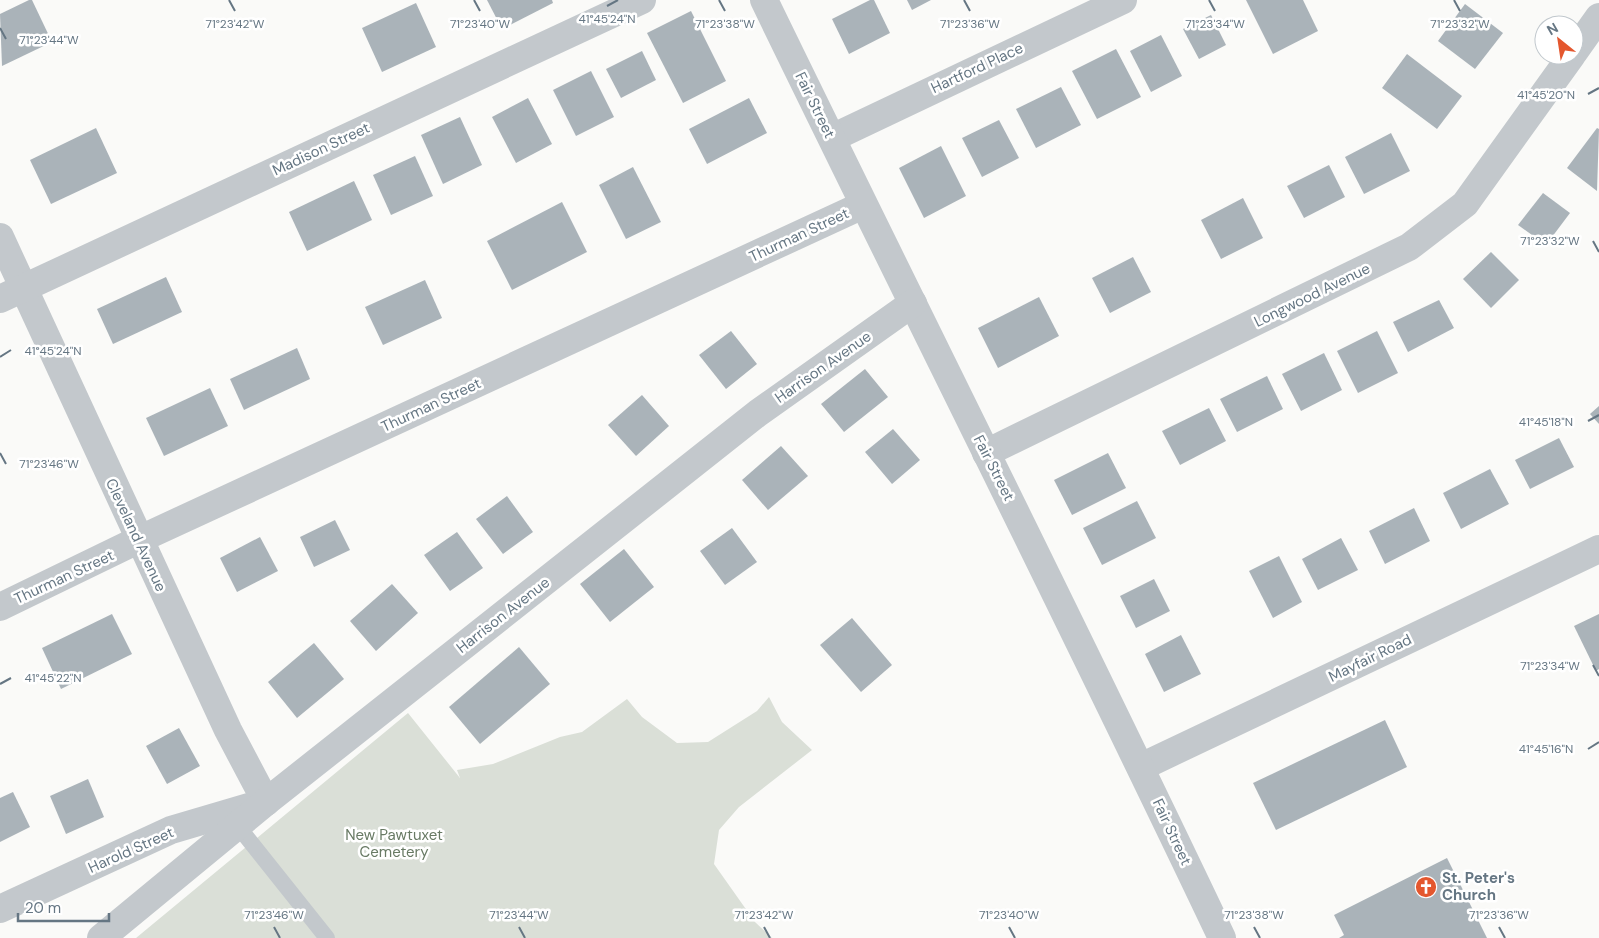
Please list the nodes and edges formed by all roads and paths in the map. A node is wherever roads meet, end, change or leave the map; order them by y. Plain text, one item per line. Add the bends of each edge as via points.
1 (642, 0) edge
2 (764, 0) edge
3 (1123, 0) edge
4 (1599, 17) edge
5 (1584, 38) edge
6 (1565, 65) edge
7 (832, 138) junction
8 (863, 205) junction
9 (0, 237) edge
10 (11, 294) edge
11 (913, 304) junction
12 (986, 453) junction
13 (138, 540) junction
14 (1599, 549) edge
15 (0, 607) edge
16 (1141, 768) junction
17 (266, 802) junction
18 (237, 825) junction
19 (0, 909) edge
20 (101, 938) edge
21 (326, 938) edge
22 (1222, 938) edge

1 - 10 street, Madison Street
2 - 7 street, Fair Street
3 - 7 street, Hartford Place
4 - 5 street, Longwood Avenue
6 - 12 street, Longwood Avenue via 1465,204 1409,247
7 - 8 street, Fair Street
8 - 11 street, Fair Street
8 - 13 street, Thurman Street
9 - 10 street, Cleveland Avenue
10 - 13 street, Cleveland Avenue
11 - 12 street, Fair Street
11 - 17 street, Harrison Avenue via 758,413
12 - 16 street, Fair Street
13 - 15 street, Thurman Street
13 - 17 street, Cleveland Avenue via 228,730
14 - 16 street, Mayfair Road
16 - 22 street, Fair Street
17 - 18 street, Harrison Avenue
17 - 19 street, Harold Street via 171,830
18 - 20 street, Harrison Avenue
18 - 21 lane

